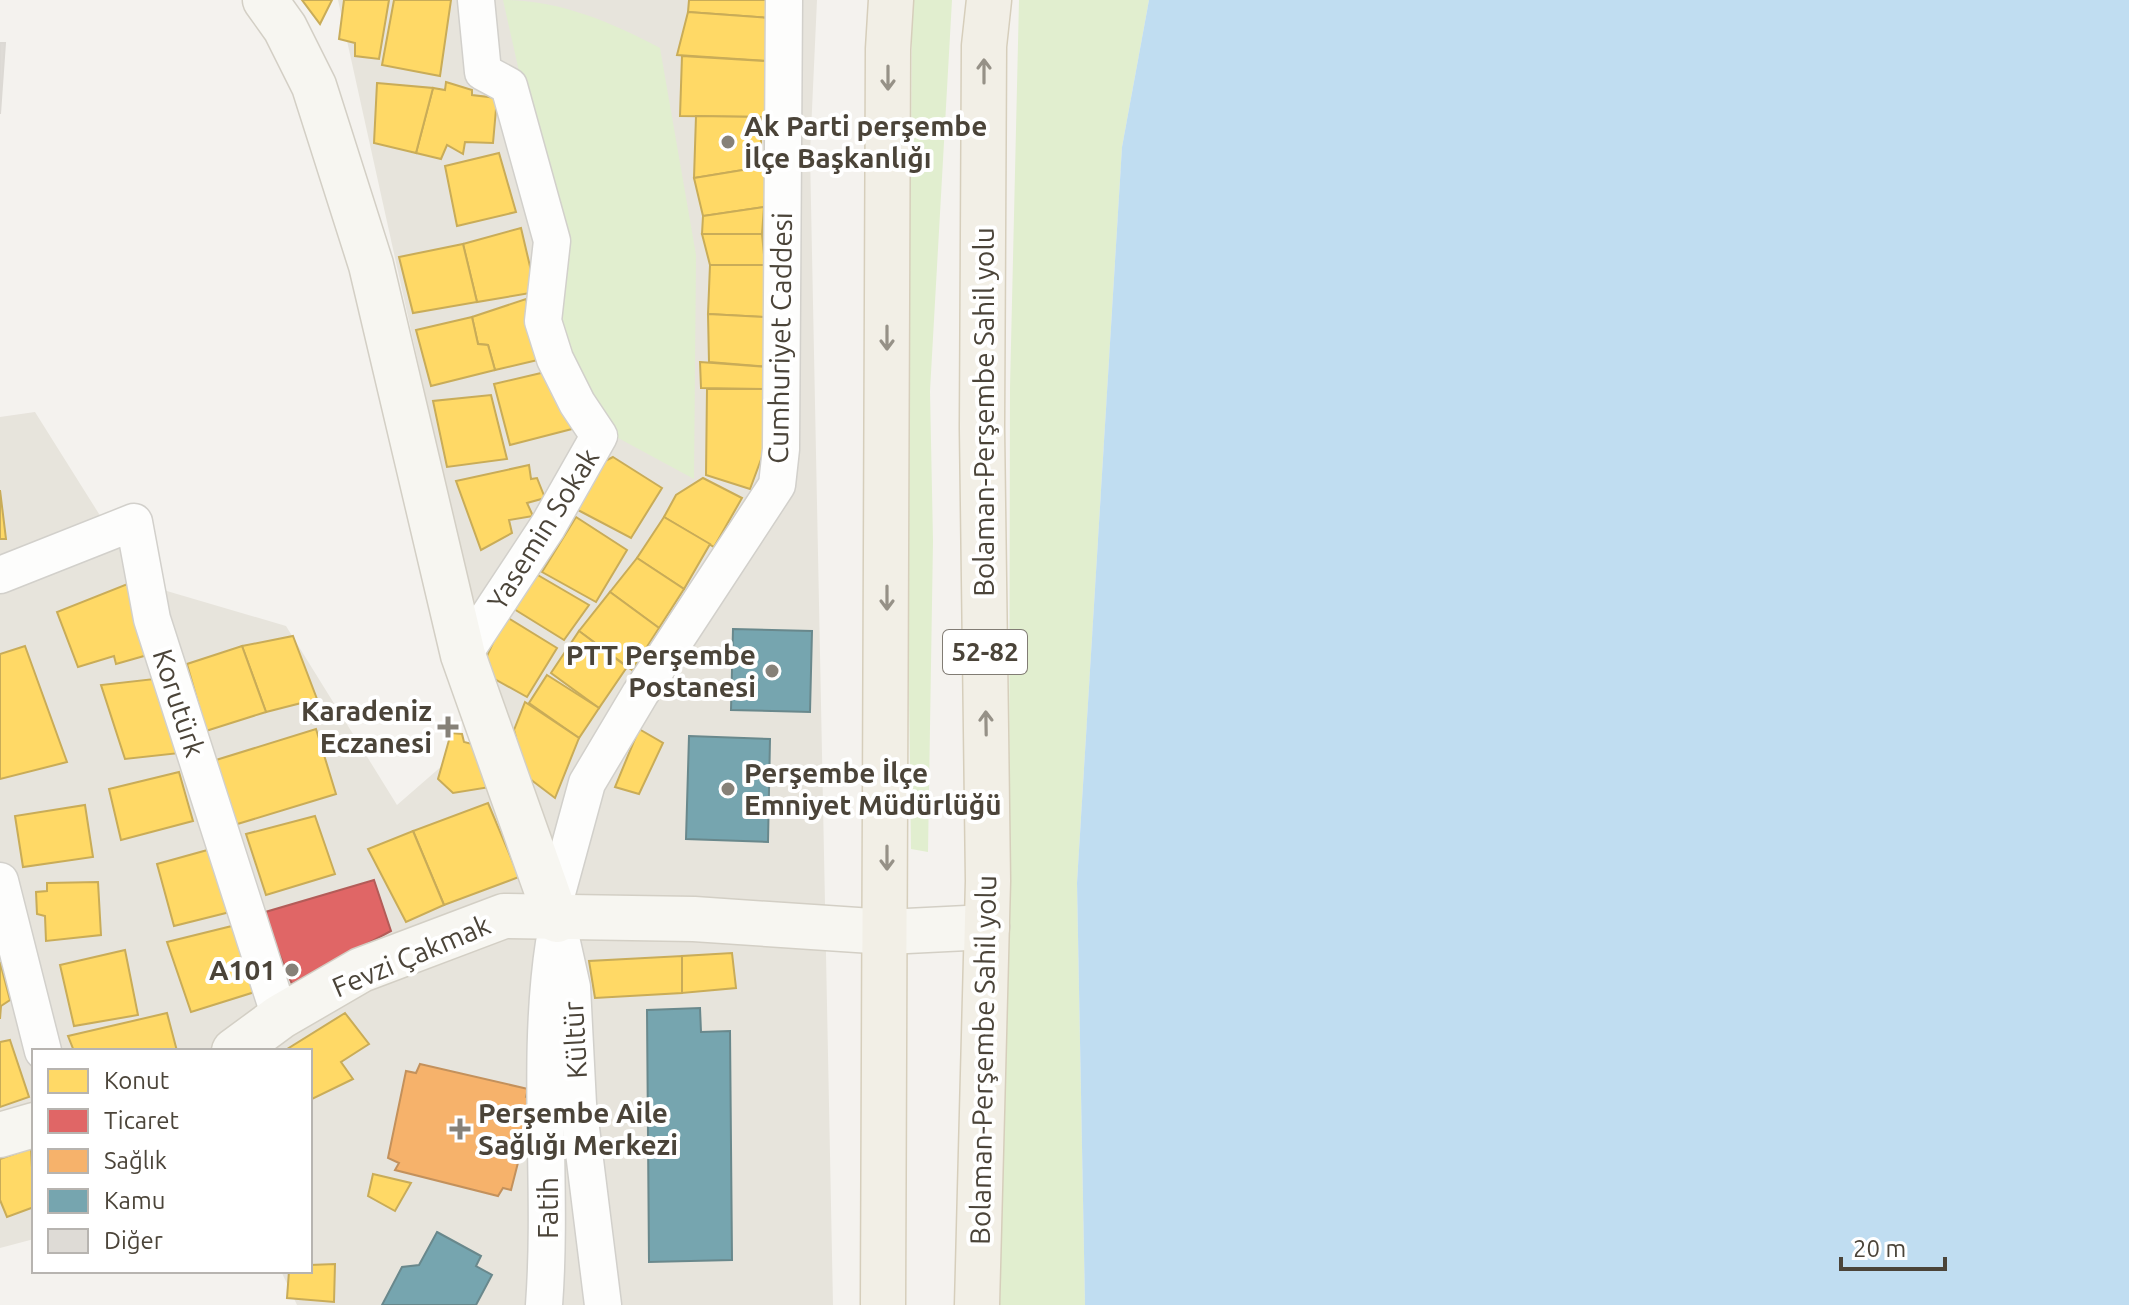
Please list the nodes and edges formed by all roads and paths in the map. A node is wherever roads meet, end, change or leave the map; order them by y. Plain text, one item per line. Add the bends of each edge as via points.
1 (265, 0) edge
2 (476, 0) edge
3 (784, 0) edge
4 (891, 0) edge
5 (989, 0) edge
6 (0, 575) edge
7 (463, 655) junction
8 (0, 881) edge
9 (556, 912) junction
10 (987, 927) junction
11 (887, 932) junction
12 (280, 1017) junction
13 (42, 1049) edge
14 (237, 1049) edge
15 (32, 1126) edge
16 (0, 1135) edge
17 (544, 1305) edge
18 (603, 1305) edge
19 (883, 1305) edge
20 (977, 1305) edge

1 - 7 street via 314,86 371,265
2 - 7 street, Yasemin Sokak via 483,72 509,86 552,241 543,321 561,370 599,436 548,526
3 - 9 street, Cumhuriyet Caddesi via 777,485 587,783
4 -> 11 main road
10 -> 5 main road, Bolaman-Perşembe Sahil yolu / 52-82 via 982,412 984,46
6 - 12 street, Korutürk via 134,522 152,619
7 - 9 street
8 - 13 street
9 - 11 street, Fevzi Çakmak
9 - 12 street, Fevzi Çakmak via 504,916 361,970
9 - 17 street, Fatih via 547,989 549,1232
9 - 18 street, Kültür via 572,987 578,1104
10 - 11 street, Fevzi Çakmak
10 - 20 main road, Bolaman-Perşembe Sahil yolu / 52-82
11 - 19 main road
12 - 14 street, Fevzi Çakmak
15 - 16 street

